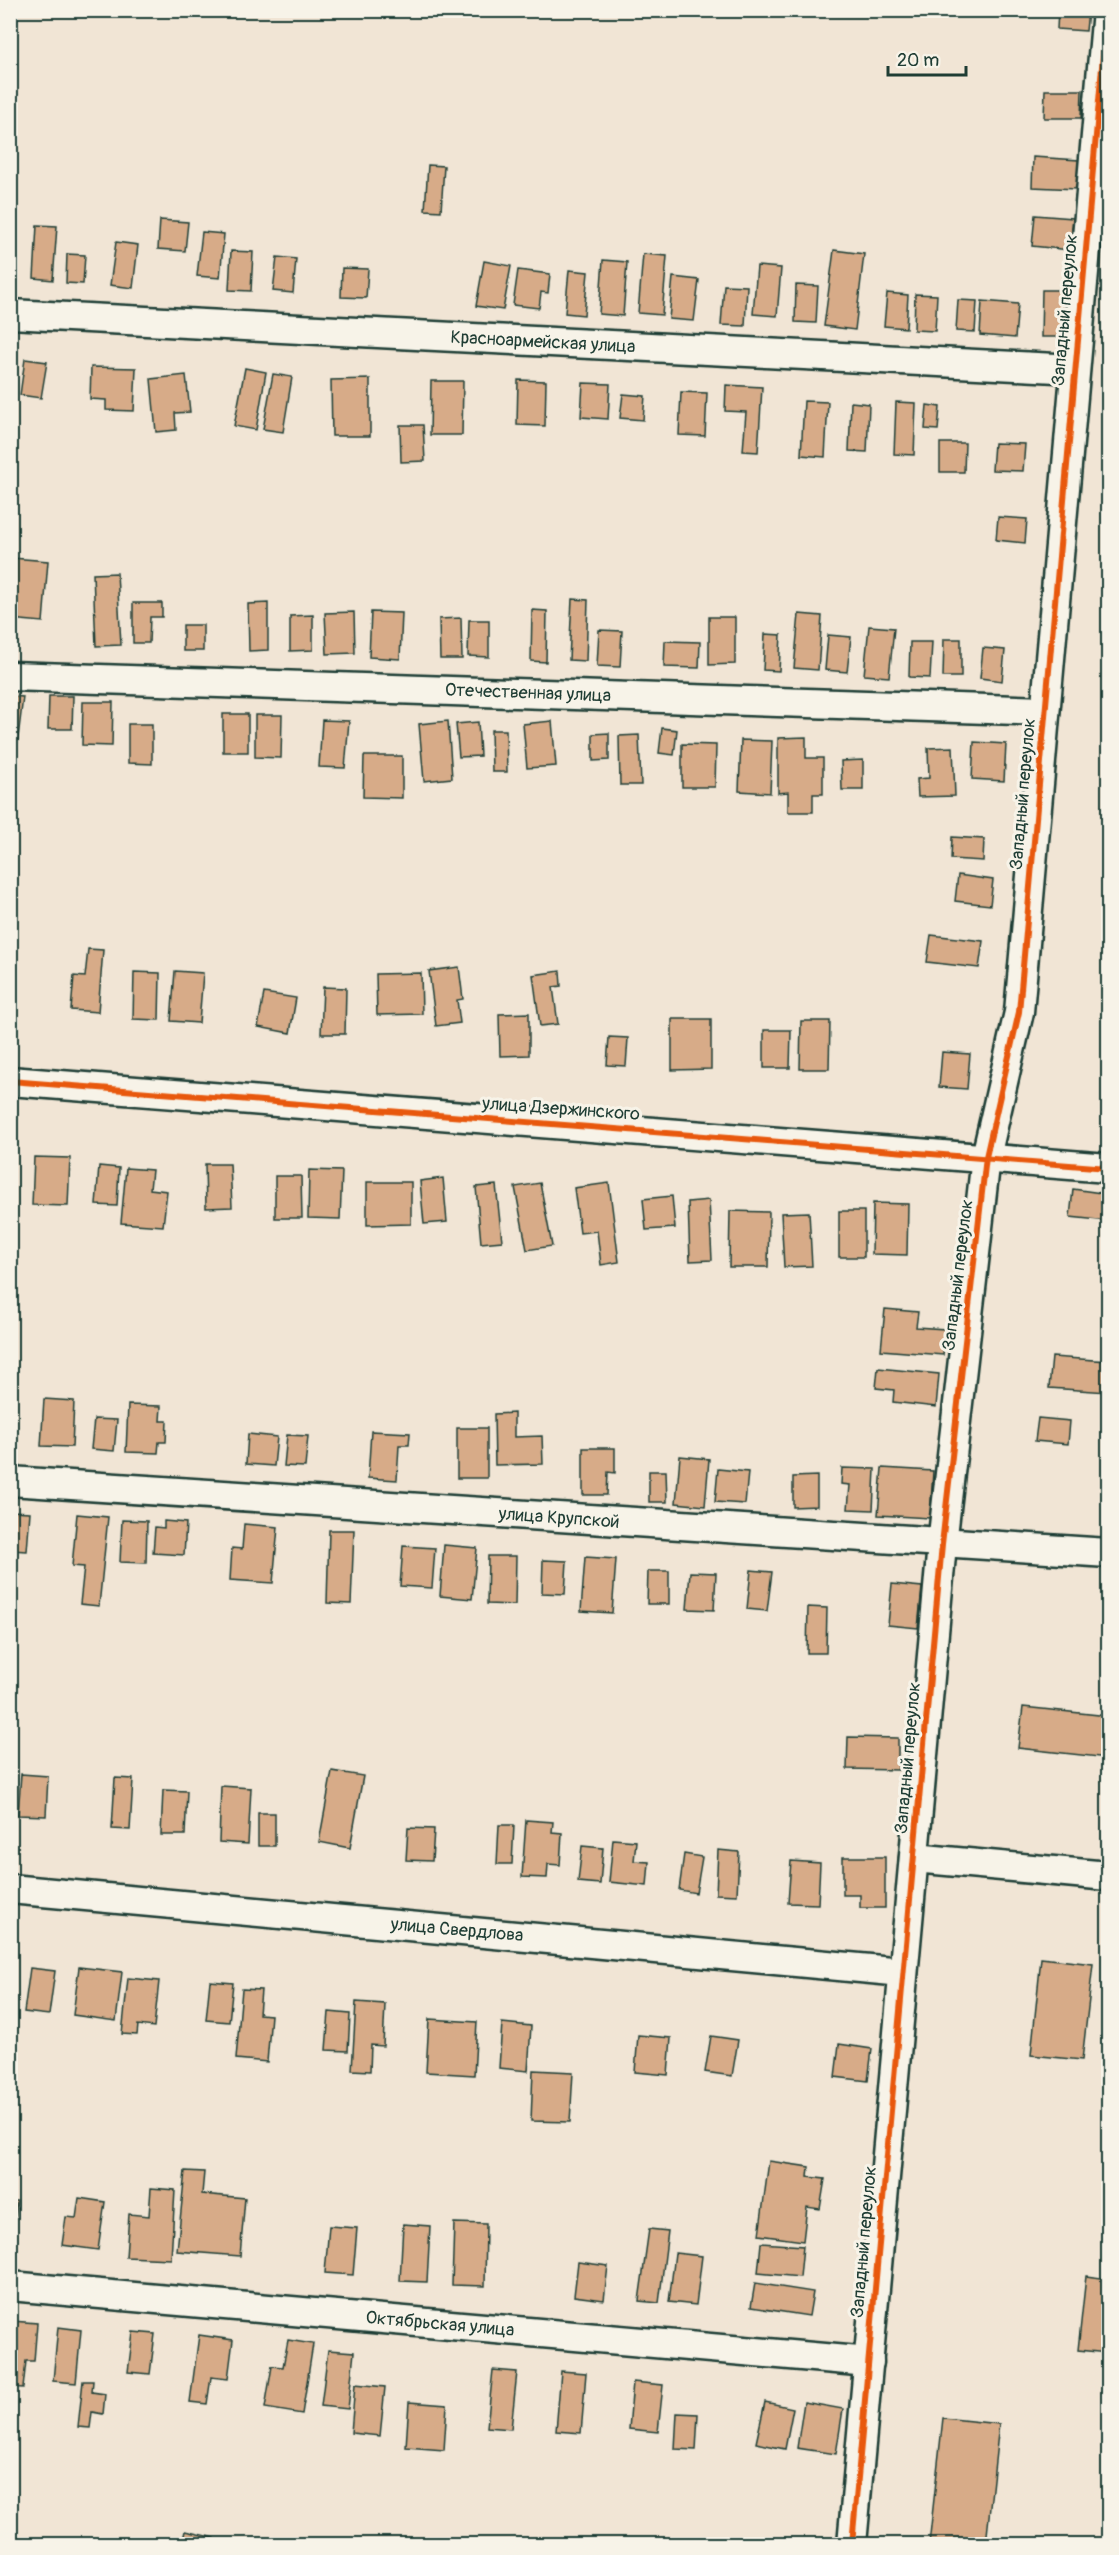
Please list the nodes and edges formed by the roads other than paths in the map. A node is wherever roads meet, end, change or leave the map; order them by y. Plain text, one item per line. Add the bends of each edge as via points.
1 (1107, 10) edge
2 (10, 314) edge
3 (1075, 369) junction
4 (10, 676) edge
5 (1045, 711) junction
6 (10, 1081) edge
7 (986, 1157) junction
8 (1108, 1168) edge
9 (10, 1481) edge
10 (942, 1544) junction
11 (1108, 1553) edge
12 (914, 1858) junction
13 (1108, 1876) edge
14 (10, 1889) edge
15 (903, 1972) junction
16 (10, 2286) edge
17 (868, 2361) junction
18 (852, 2544) edge

1 - 3 street, Западный переулок
2 - 3 street, Красноармейская улица
3 - 5 street, Западный переулок
4 - 5 street, Отечественная улица
5 - 7 street, Западный переулок via 1019,1012
6 - 7 street, улица Дзержинского
7 - 8 street, улица Дзержинского
7 - 10 street, Западный переулок
9 - 10 street, улица Крупской
10 - 11 street, улица Крупской
10 - 12 street, Западный переулок
12 - 13 street
12 - 15 street, Западный переулок
14 - 15 street, улица Свердлова
15 - 17 street, Западный переулок
16 - 17 street, Октябрьская улица
17 - 18 street, Западный переулок

